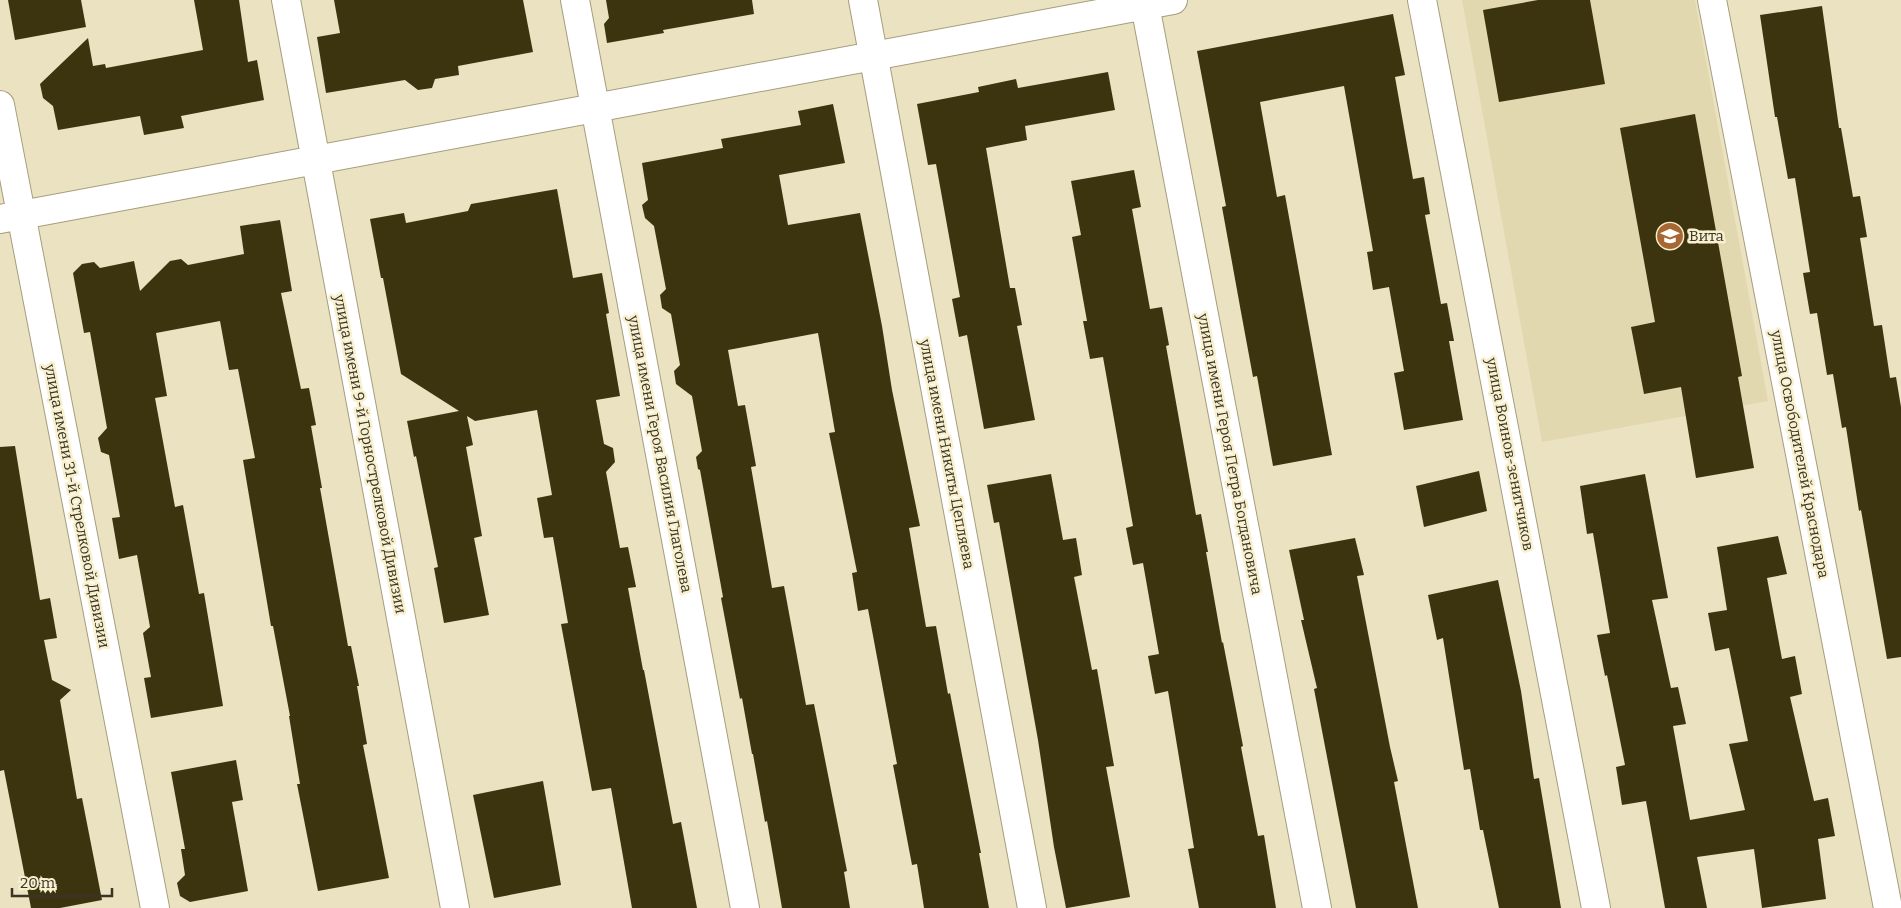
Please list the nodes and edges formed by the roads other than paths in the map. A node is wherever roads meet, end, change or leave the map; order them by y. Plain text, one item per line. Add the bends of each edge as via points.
1 (286, 0) edge
2 (575, 0) edge
3 (863, 0) edge
4 (1173, 0) edge
5 (1422, 0) edge
6 (1712, 0) edge
7 (1144, 3) edge
8 (873, 56) junction
9 (0, 105) edge
10 (595, 108) junction
11 (316, 160) junction
12 (10, 217) edge
13 (155, 908) edge
14 (455, 908) edge
15 (745, 908) edge
16 (1032, 908) edge
17 (1317, 908) edge
18 (1596, 908) edge
19 (1888, 908) edge

1 - 11 street, улица имени 9-й Горнострелковой Дивизии
2 - 10 street, улица имени Героя Василия Глаголева
3 - 8 street, улица имени Никиты Цепляева
4 - 7 street
5 - 18 street, улица Воинов-зенитчиков
6 - 19 street, улица Освободителей Краснодара
7 - 8 street
7 - 17 street, улица имени Героя Петра Богдановича
8 - 10 street
8 - 16 street, улица имени Никиты Цепляева
9 - 12 street, улица имени 31-й Стрелковой Дивизии
10 - 11 street
10 - 15 street, улица имени Героя Василия Глаголева
11 - 12 street
11 - 14 street, улица имени 9-й Горнострелковой Дивизии
12 - 13 street, улица имени 31-й Стрелковой Дивизии

